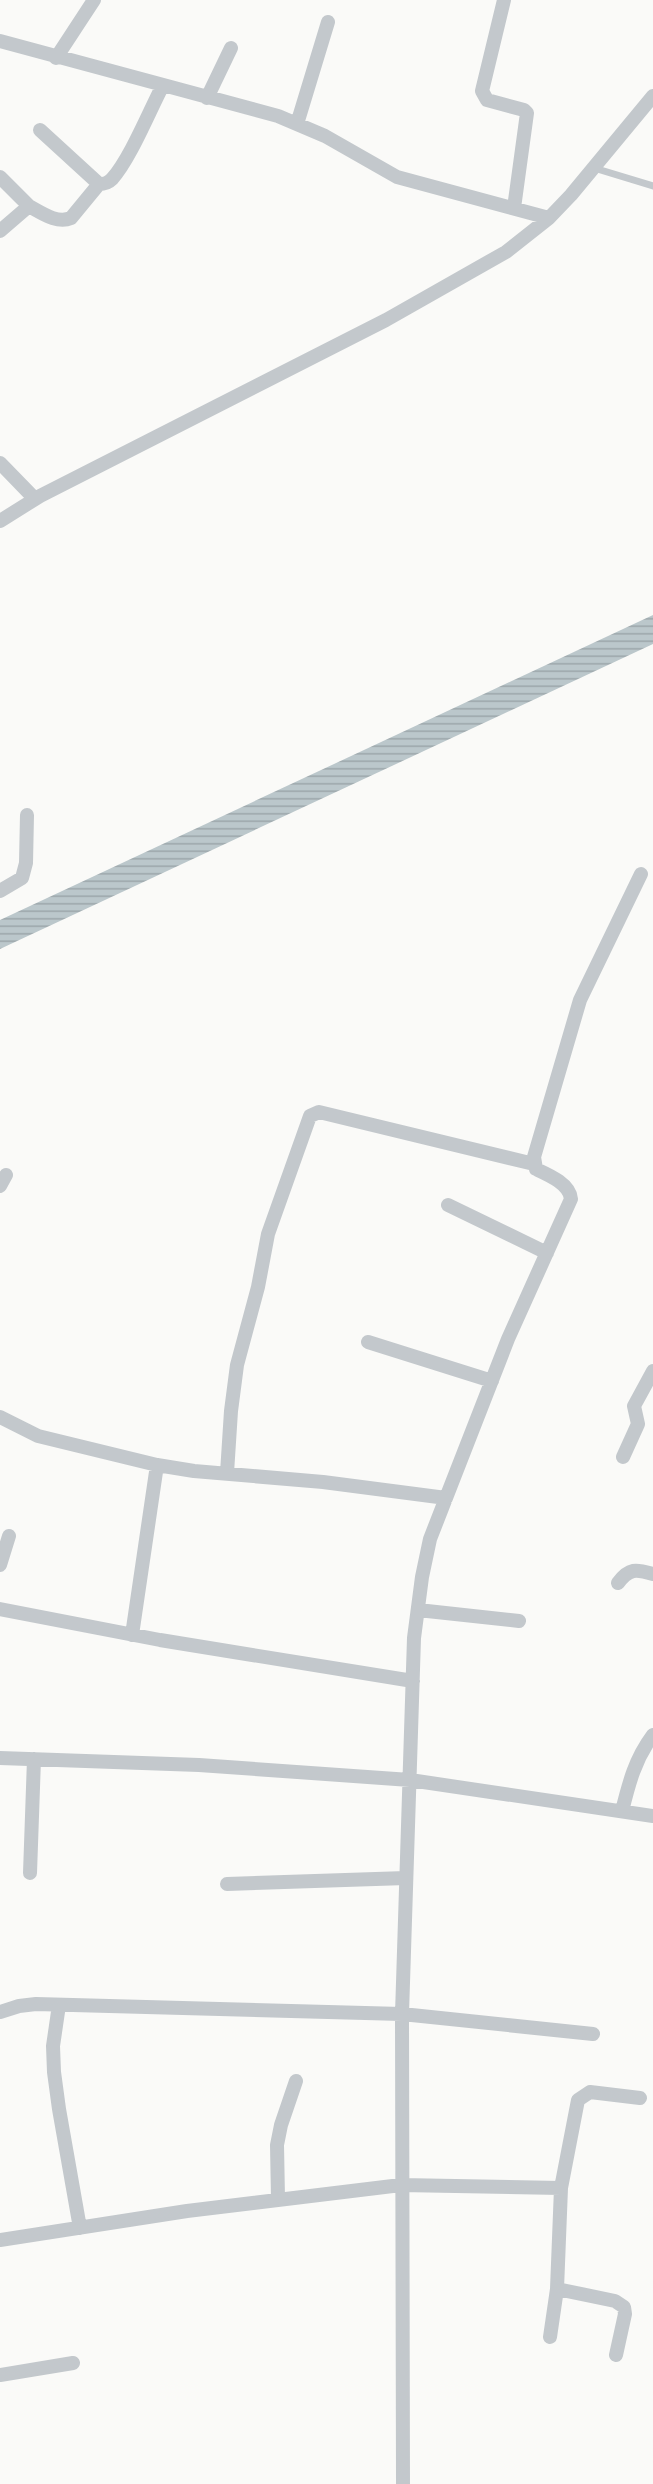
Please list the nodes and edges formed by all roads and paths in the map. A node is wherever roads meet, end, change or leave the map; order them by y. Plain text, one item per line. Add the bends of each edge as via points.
1 (94, 0) edge
2 (504, 0) edge
3 (328, 22) dead end
4 (0, 41) edge
5 (231, 48) dead end
6 (56, 58) junction
7 (162, 87) junction
8 (653, 96) edge
9 (207, 98) junction
10 (297, 124) junction
11 (40, 130) dead end
12 (594, 168) junction
13 (0, 177) edge
14 (99, 184) junction
15 (653, 186) edge
16 (29, 206) junction
17 (514, 208) junction
18 (549, 218) junction
19 (0, 231) edge
20 (0, 463) edge
21 (35, 500) junction
22 (0, 521) edge
23 (27, 815) dead end
24 (641, 874) dead end
25 (0, 891) edge
26 (534, 1164) junction
27 (448, 1205) dead end
28 (547, 1253) junction
29 (368, 1342) dead end
30 (653, 1371) edge
31 (492, 1381) junction
32 (0, 1417) edge
33 (623, 1457) dead end
34 (157, 1465) junction
35 (227, 1473) junction
36 (446, 1498) junction
37 (9, 1536) dead end
38 (0, 1565) edge
39 (653, 1574) edge
40 (618, 1582) dead end
41 (0, 1609) edge
42 (418, 1610) junction
43 (519, 1621) dead end
44 (132, 1635) junction
45 (413, 1681) junction
46 (653, 1735) edge
47 (0, 1758) edge
48 (34, 1759) junction
49 (410, 1780) junction
50 (622, 1811) junction
51 (653, 1816) edge
52 (30, 1873) dead end
53 (406, 1878) junction
54 (227, 1884) dead end
55 (59, 2005) junction
56 (0, 2012) edge
57 (402, 2014) junction
58 (593, 2034) dead end
59 (296, 2081) dead end
60 (640, 2098) dead end
61 (401, 2185) junction
62 (561, 2188) junction
63 (278, 2198) junction
64 (80, 2228) junction
65 (0, 2240) edge
66 (557, 2289) junction
67 (550, 2337) dead end
68 (616, 2355) dead end
69 (73, 2363) dead end
70 (0, 2375) edge
71 (403, 2484) edge

1 - 6 street
2 - 17 street via 482,91 486,100 527,113
3 - 10 street
4 - 6 street
5 - 9 street
6 - 7 street
7 - 9 street
7 - 14 street via 111,180
8 - 12 street
9 - 10 street
10 - 17 street via 397,177
11 - 14 street
12 - 15 lane
12 - 18 street
13 - 16 street
14 - 16 street via 71,218 64,221
16 - 19 street
17 - 18 street
18 - 21 street via 506,252 442,290
20 - 21 street
21 - 22 street
23 - 25 street via 22,878
24 - 26 street via 580,1000
26 - 28 street via 571,1194
26 - 35 street via 319,1112 310,1116 268,1234 237,1365
27 - 28 street
28 - 31 street
29 - 31 street
30 - 33 street via 634,1406 638,1424
31 - 36 street
32 - 34 street via 38,1436
34 - 35 street
34 - 44 street
35 - 36 street
36 - 42 street via 430,1539
37 - 38 street
39 - 40 street via 631,1570
41 - 44 street
42 - 43 street
42 - 45 street
44 - 45 street
45 - 49 street
46 - 50 street via 634,1767
47 - 48 street
48 - 49 street via 200,1765
48 - 52 street
49 - 50 street
49 - 53 street
50 - 51 street
53 - 54 street
53 - 57 street
55 - 56 street via 19,2006
55 - 57 street
55 - 64 street via 54,2072
57 - 58 street
57 - 61 street
59 - 63 street via 277,2145
60 - 62 street via 590,2092 578,2100
61 - 62 street
61 - 63 street
61 - 71 street
62 - 66 street
63 - 64 street
64 - 65 street
66 - 67 street
66 - 68 street via 615,2301 624,2307
69 - 70 street

